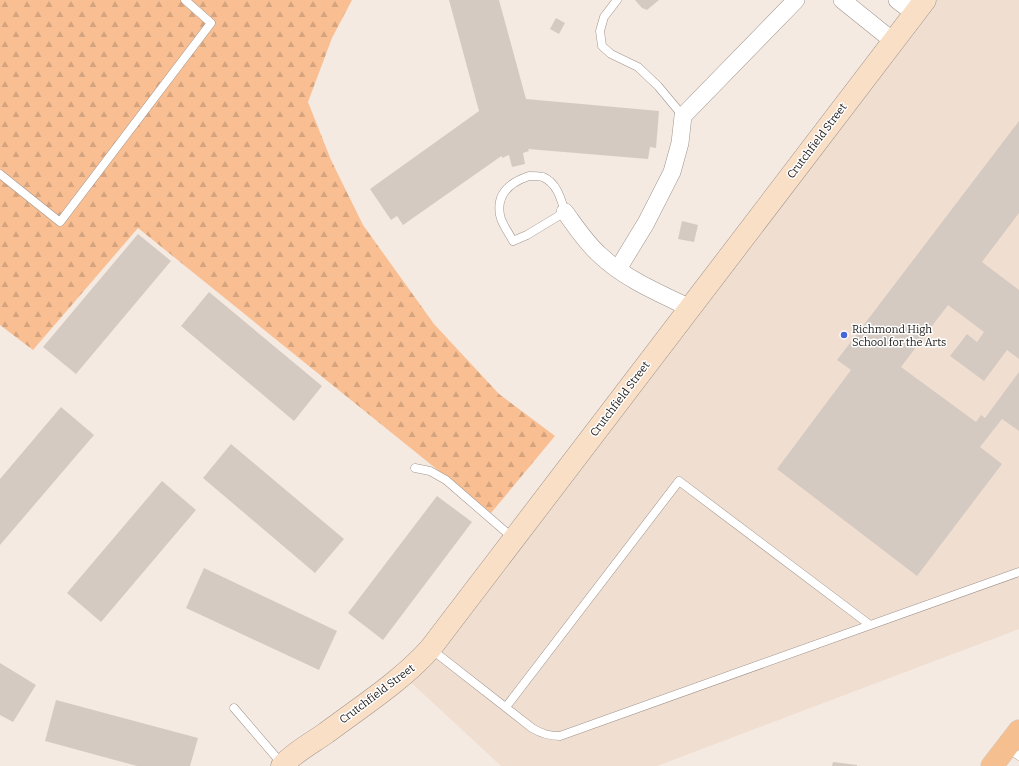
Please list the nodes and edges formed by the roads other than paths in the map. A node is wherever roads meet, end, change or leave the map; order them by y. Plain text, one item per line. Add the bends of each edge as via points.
1 (185, 0) edge
2 (617, 0) edge
3 (796, 0) edge
4 (842, 0) edge
5 (897, 0) edge
6 (920, 7) edge
7 (894, 41) junction
8 (683, 116) junction
9 (0, 174) edge
10 (565, 212) junction
11 (618, 269) junction
12 (690, 308) junction
13 (416, 468) dead end
14 (514, 539) junction
15 (1019, 572) edge
16 (870, 625) junction
17 (430, 649) junction
18 (506, 707) junction
19 (234, 708) dead end
20 (1015, 745) edge
21 (281, 766) edge
22 (992, 766) edge

1 - 9 lane via 211,22 60,222
2 - 8 lane via 604,17 600,31 602,46 611,54 638,67
3 - 8 street
4 - 7 street
5 - 6 street
6 - 7 street, Crutchfield Street
7 - 12 street, Crutchfield Street
8 - 11 street via 680,143 672,172 646,223
10 - 10 lane via 560,194 542,177 529,176 518,180 509,186 500,204 500,216 513,241
10 - 11 street via 600,256
11 - 12 street
12 - 14 street, Crutchfield Street
13 - 14 lane via 430,471 446,480
14 - 17 street, Crutchfield Street
15 - 16 lane
16 - 18 lane via 560,736 542,734
16 - 18 lane via 679,481
17 - 18 lane
17 - 21 street, Crutchfield Street via 394,684
19 - 21 lane
20 - 22 main road

